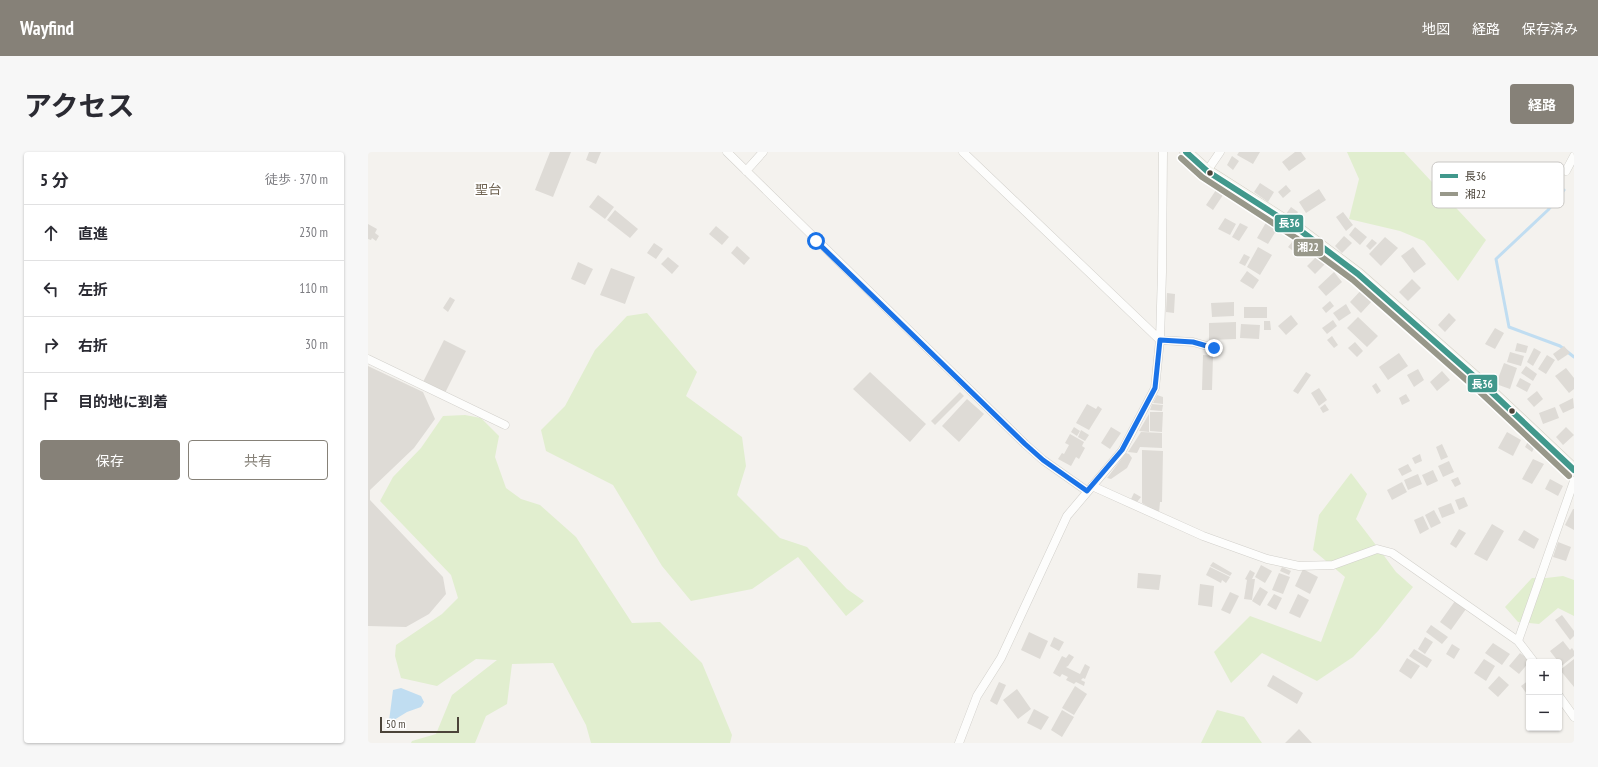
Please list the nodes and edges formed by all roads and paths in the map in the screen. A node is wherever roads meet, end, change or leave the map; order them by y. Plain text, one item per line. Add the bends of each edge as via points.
1 (727, 152) edge
2 (763, 152) edge
3 (963, 152) edge
4 (1163, 152) edge
5 (1186, 152) edge
6 (1220, 152) edge
7 (1574, 156) edge
8 (746, 171) junction
9 (1207, 171) junction
10 (1566, 171) dead end
11 (1160, 340) junction
12 (1214, 348) dead end
13 (368, 359) edge
14 (505, 425) dead end
15 (1574, 470) edge
16 (1574, 481) edge
17 (1090, 488) junction
18 (1518, 641) junction
19 (1532, 659) edge
20 (1562, 700) edge
21 (1574, 717) edge
22 (959, 743) edge

1 - 8 street
2 - 8 street
3 - 11 street
4 - 11 street
5 - 9 street
6 - 9 street
7 - 10 street
8 - 17 street via 1025,444 1043,460
9 - 15 street via 1301,231 1358,274 1485,386
11 - 12 street via 1193,342
11 - 17 street via 1155,388 1122,450
13 - 14 street
16 - 18 street
17 - 18 street via 1203,536 1267,559 1299,566 1333,566 1377,549 1392,553
17 - 22 street via 1067,516 1002,658 977,696
18 - 19 street
20 - 21 street

